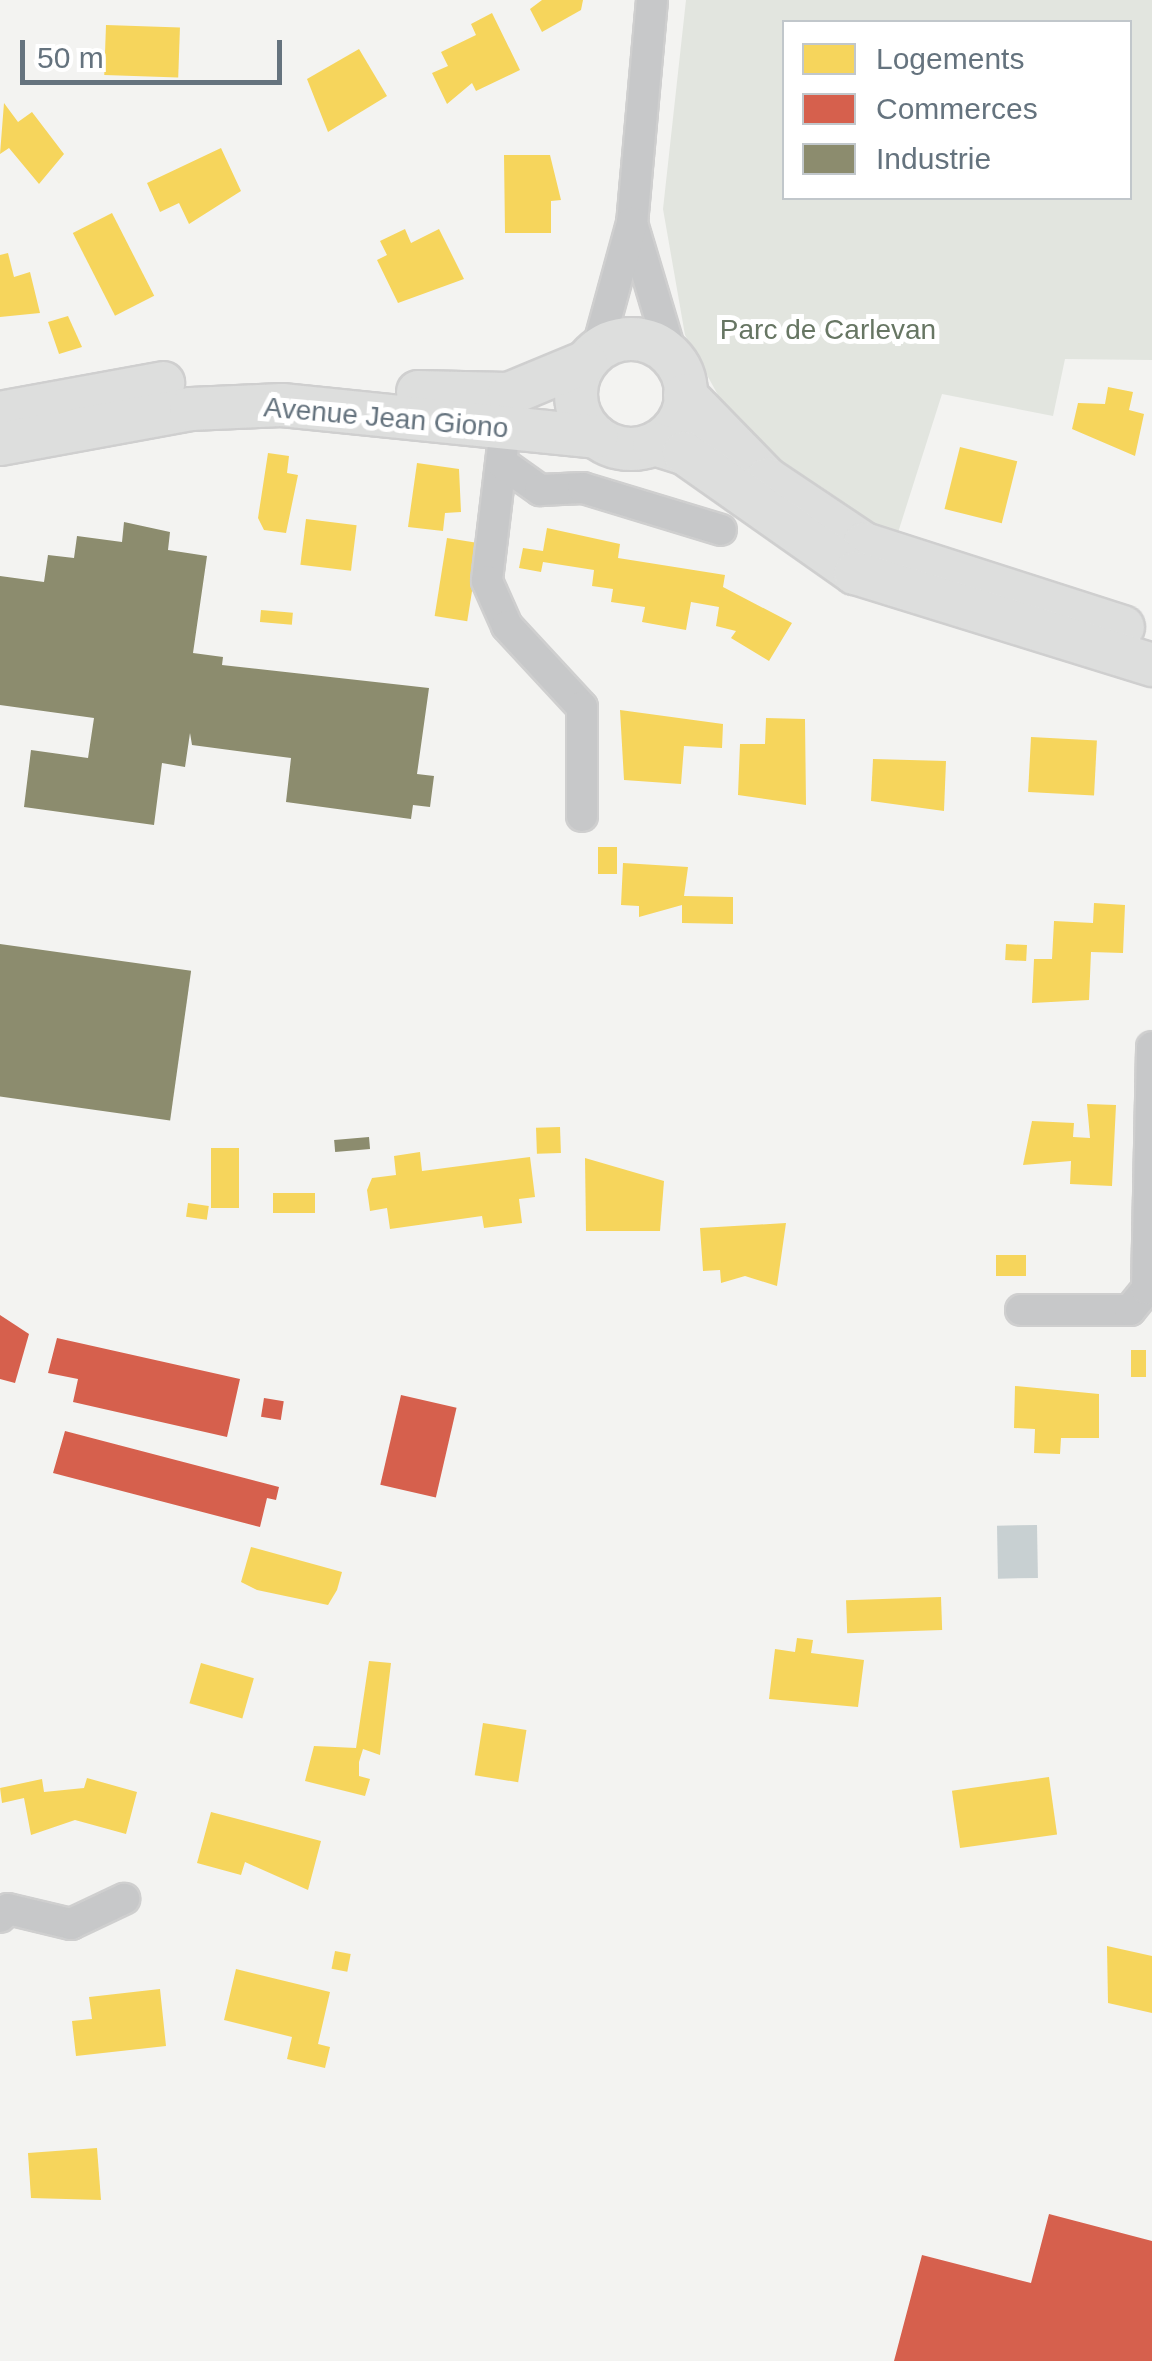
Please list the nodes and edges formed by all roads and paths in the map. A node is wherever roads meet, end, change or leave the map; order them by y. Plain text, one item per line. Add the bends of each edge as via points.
1 (652, 0) edge
2 (632, 224) junction
3 (591, 357) junction
4 (678, 376) junction
5 (0, 414) edge
6 (596, 437) junction
7 (0, 444) edge
8 (654, 444) junction
9 (504, 446) junction
10 (721, 530) dead end
11 (1152, 636) edge
12 (1152, 665) edge
13 (582, 816) dead end
14 (1152, 1048) edge
15 (1021, 1310) dead end
16 (124, 1899) dead end
17 (0, 1917) edge

1 - 2 street
2 - 3 street
2 - 4 street
3 - 4 main road via 627,339
3 - 5 main road, Avenue Jean Giono via 509,394 194,379
3 - 6 main road via 575,393
4 - 8 main road via 676,424
4 - 11 main road via 767,479 864,544
6 - 8 main road via 624,448
6 - 9 main road, Avenue Jean Giono
7 - 9 main road, Avenue Jean Giono via 192,409 282,405
8 - 12 main road via 684,454 855,573
9 - 10 street via 540,490 583,488
9 - 13 street via 487,581 508,626 582,707
14 - 15 street via 1147,1289 1130,1310
16 - 17 street via 71,1924 8,1910

